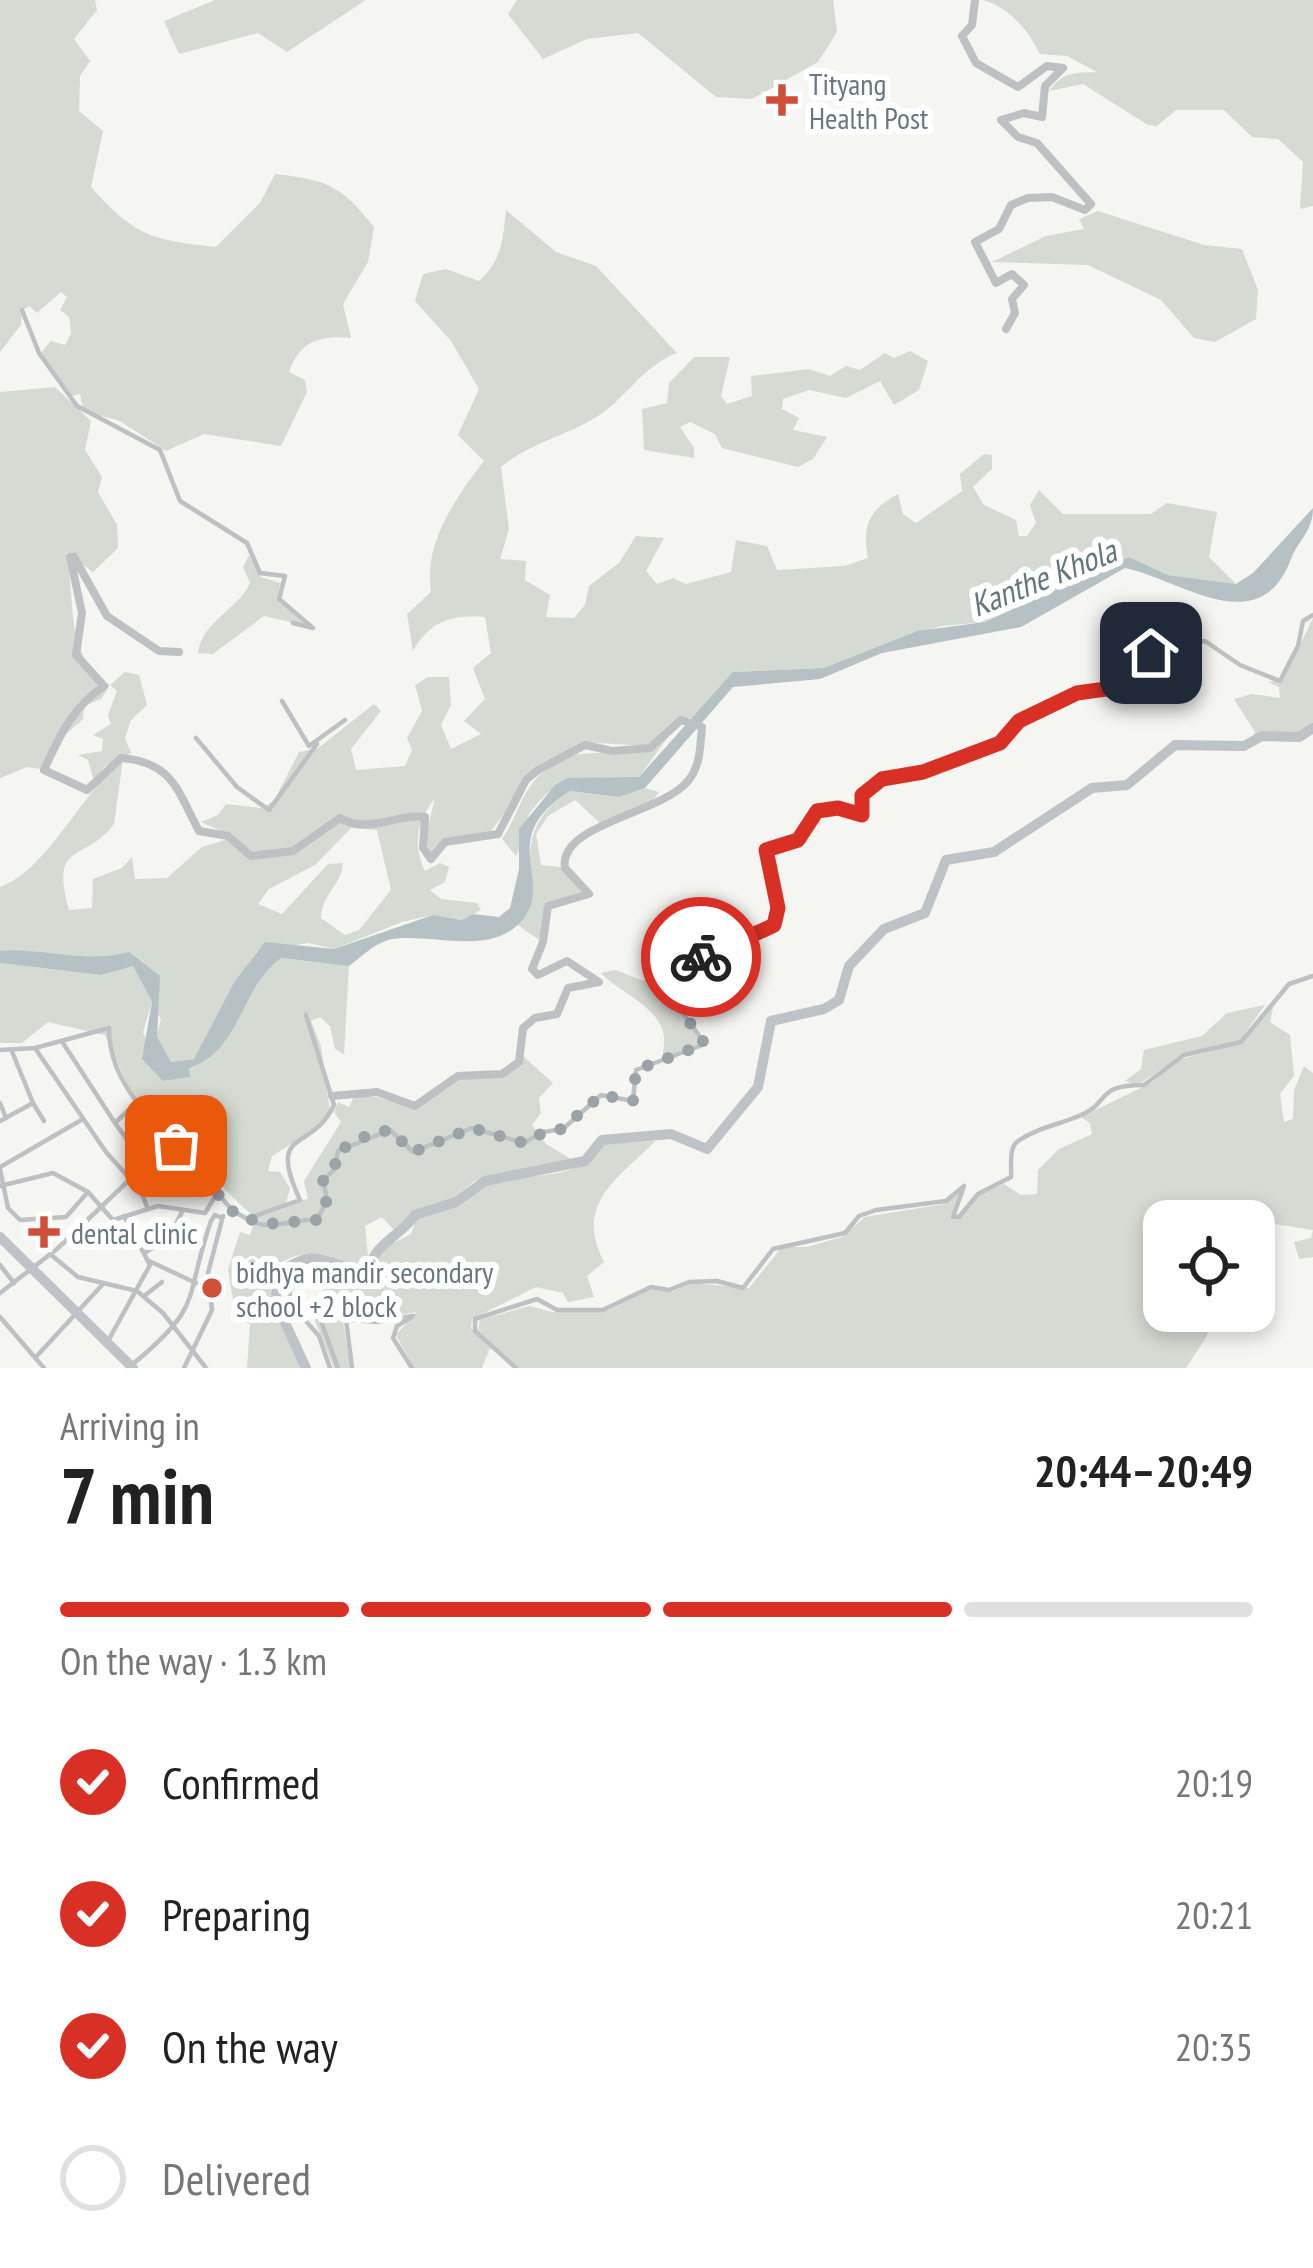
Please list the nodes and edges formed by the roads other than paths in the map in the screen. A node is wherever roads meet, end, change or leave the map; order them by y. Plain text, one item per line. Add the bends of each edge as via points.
1 (975, 0) edge
2 (22, 310) dead end
3 (1006, 329) dead end
4 (1313, 615) edge
5 (293, 622) dead end
6 (179, 652) dead end
7 (282, 701) dead end
8 (345, 720) dead end
9 (1313, 728) edge
10 (196, 738) dead end
11 (317, 744) junction
12 (1313, 976) edge
13 (306, 1016) dead end
14 (62, 1041) junction
15 (35, 1048) junction
16 (11, 1049) junction
17 (0, 1050) edge
18 (332, 1096) junction
19 (137, 1102) junction
20 (0, 1103) edge
21 (32, 1103) junction
22 (3, 1119) edge
23 (83, 1119) junction
24 (44, 1121) dead end
25 (115, 1123) junction
26 (169, 1142) junction
27 (145, 1164) junction
28 (0, 1168) edge
29 (128, 1179) junction
30 (3, 1184) edge
31 (88, 1192) junction
32 (215, 1195) junction
33 (102, 1207) junction
34 (147, 1207) junction
35 (228, 1210) junction
36 (182, 1212) junction
37 (124, 1216) junction
38 (219, 1216) junction
39 (252, 1217) junction
40 (78, 1230) junction
41 (0, 1237) edge
42 (89, 1246) dead end
43 (50, 1254) junction
44 (146, 1256) junction
45 (0, 1265) edge
46 (31, 1268) junction
47 (284, 1270) junction
48 (204, 1272) junction
49 (162, 1282) dead end
50 (14, 1283) junction
51 (197, 1283) junction
52 (103, 1284) junction
53 (0, 1293) edge
54 (141, 1294) junction
55 (330, 1295) dead end
56 (79, 1313) junction
57 (0, 1317) edge
58 (173, 1331) junction
59 (108, 1342) junction
60 (194, 1351) junction
61 (35, 1358) junction
62 (131, 1367) edge
63 (44, 1368) edge
64 (184, 1368) edge
65 (206, 1368) edge
66 (306, 1368) edge
67 (334, 1368) edge
68 (352, 1368) edge
69 (412, 1368) edge
70 (516, 1368) edge

1 - 3 street via 962,36 976,63 1018,87 1047,66 1063,68 1045,86 1042,117 1024,112 1001,120 1037,143 1091,204 1084,210 1052,196 1028,198 975,242 996,283 1012,274 1024,286 1012,299
2 - 5 street via 39,353 77,406 160,450 193,513 247,543 260,573 283,573 279,599 313,628
4 - 39 street via 1303,621 1280,681 1205,640 1131,652 1106,689 1077,693 1019,721 1000,743 882,779 862,795 862,815 817,811 798,840 766,850 774,925 701,957 683,1013 705,1044 636,1070 633,1101 601,1095 562,1129 524,1143 472,1128 413,1152 390,1130 370,1134 338,1151 317,1220 266,1224
6 - 18 street via 159,652 106,616 70,557 82,613 76,656 104,686 59,730 44,770 87,790 121,758 151,765 178,782 199,831 228,836 251,856 293,851 340,818 391,826 410,815 424,817 423,848 431,859 445,842 498,834 526,780 578,748 650,748 681,720 703,727 700,762 684,786 629,819 582,834 566,854 565,868 589,894 548,906 532,969 538,975 567,962 599,982 568,988 557,1014 523,1028 519,1062 502,1074 458,1076 415,1106 377,1092
7 - 11 street via 307,744
8 - 11 street
9 - 47 main road via 1244,746 1175,745 1127,785 1093,788 994,852 946,860 925,913 884,929 849,966 838,1000 771,1021 758,1087 707,1149 670,1134 602,1140 585,1161 485,1181 456,1202 415,1215 380,1245 369,1268 312,1256
10 - 11 street via 237,787 269,810
12 - 70 street via 1289,984 1241,1042 1184,1055 1144,1085 1106,1091 1081,1115 1019,1140 1012,1178 984,1189 956,1218 964,1186 946,1202 876,1210 844,1233 773,1249 743,1288 689,1282 651,1287 603,1310 556,1310 537,1300 475,1319 476,1331
13 - 18 street
14 - 15 street
14 - 19 street via 109,1028
14 - 25 street
15 - 16 street
15 - 23 street
16 - 17 street
16 - 21 street
18 - 39 street via 332,1111 317,1130 290,1148 286,1173 300,1200
19 - 25 street
19 - 26 street
20 - 22 street
21 - 22 street
21 - 24 street
23 - 28 street
23 - 29 street
25 - 27 street
26 - 27 street
26 - 32 street
27 - 29 street
28 - 30 street
29 - 33 street
29 - 34 street
30 - 31 street via 53,1173
30 - 31 street via 8,1208 27,1221 66,1217
31 - 33 street
32 - 35 street
32 - 36 street via 205,1214
33 - 37 street via 113,1220
33 - 40 street
34 - 36 street
34 - 37 street
35 - 38 street
35 - 39 street
36 - 44 street via 168,1239
37 - 44 street
38 - 48 street
38 - 48 street
40 - 42 street
40 - 43 street
41 - 46 main road
43 - 46 street
43 - 52 street
44 - 51 street
44 - 54 street
45 - 50 street
46 - 50 street
46 - 56 main road
47 - 66 main road via 275,1301
47 - 67 street via 306,1266 290,1303
48 - 51 street
48 - 60 street via 212,1310
49 - 54 street
50 - 53 street
51 - 58 street
52 - 54 street
52 - 56 street
54 - 58 street
54 - 59 street
55 - 67 street via 322,1324
56 - 59 main road
56 - 61 street
57 - 61 street
58 - 60 street
58 - 62 street
59 - 62 main road
60 - 64 street
60 - 65 street
61 - 63 street
68 - 69 street via 346,1319 405,1314 413,1316 393,1338

